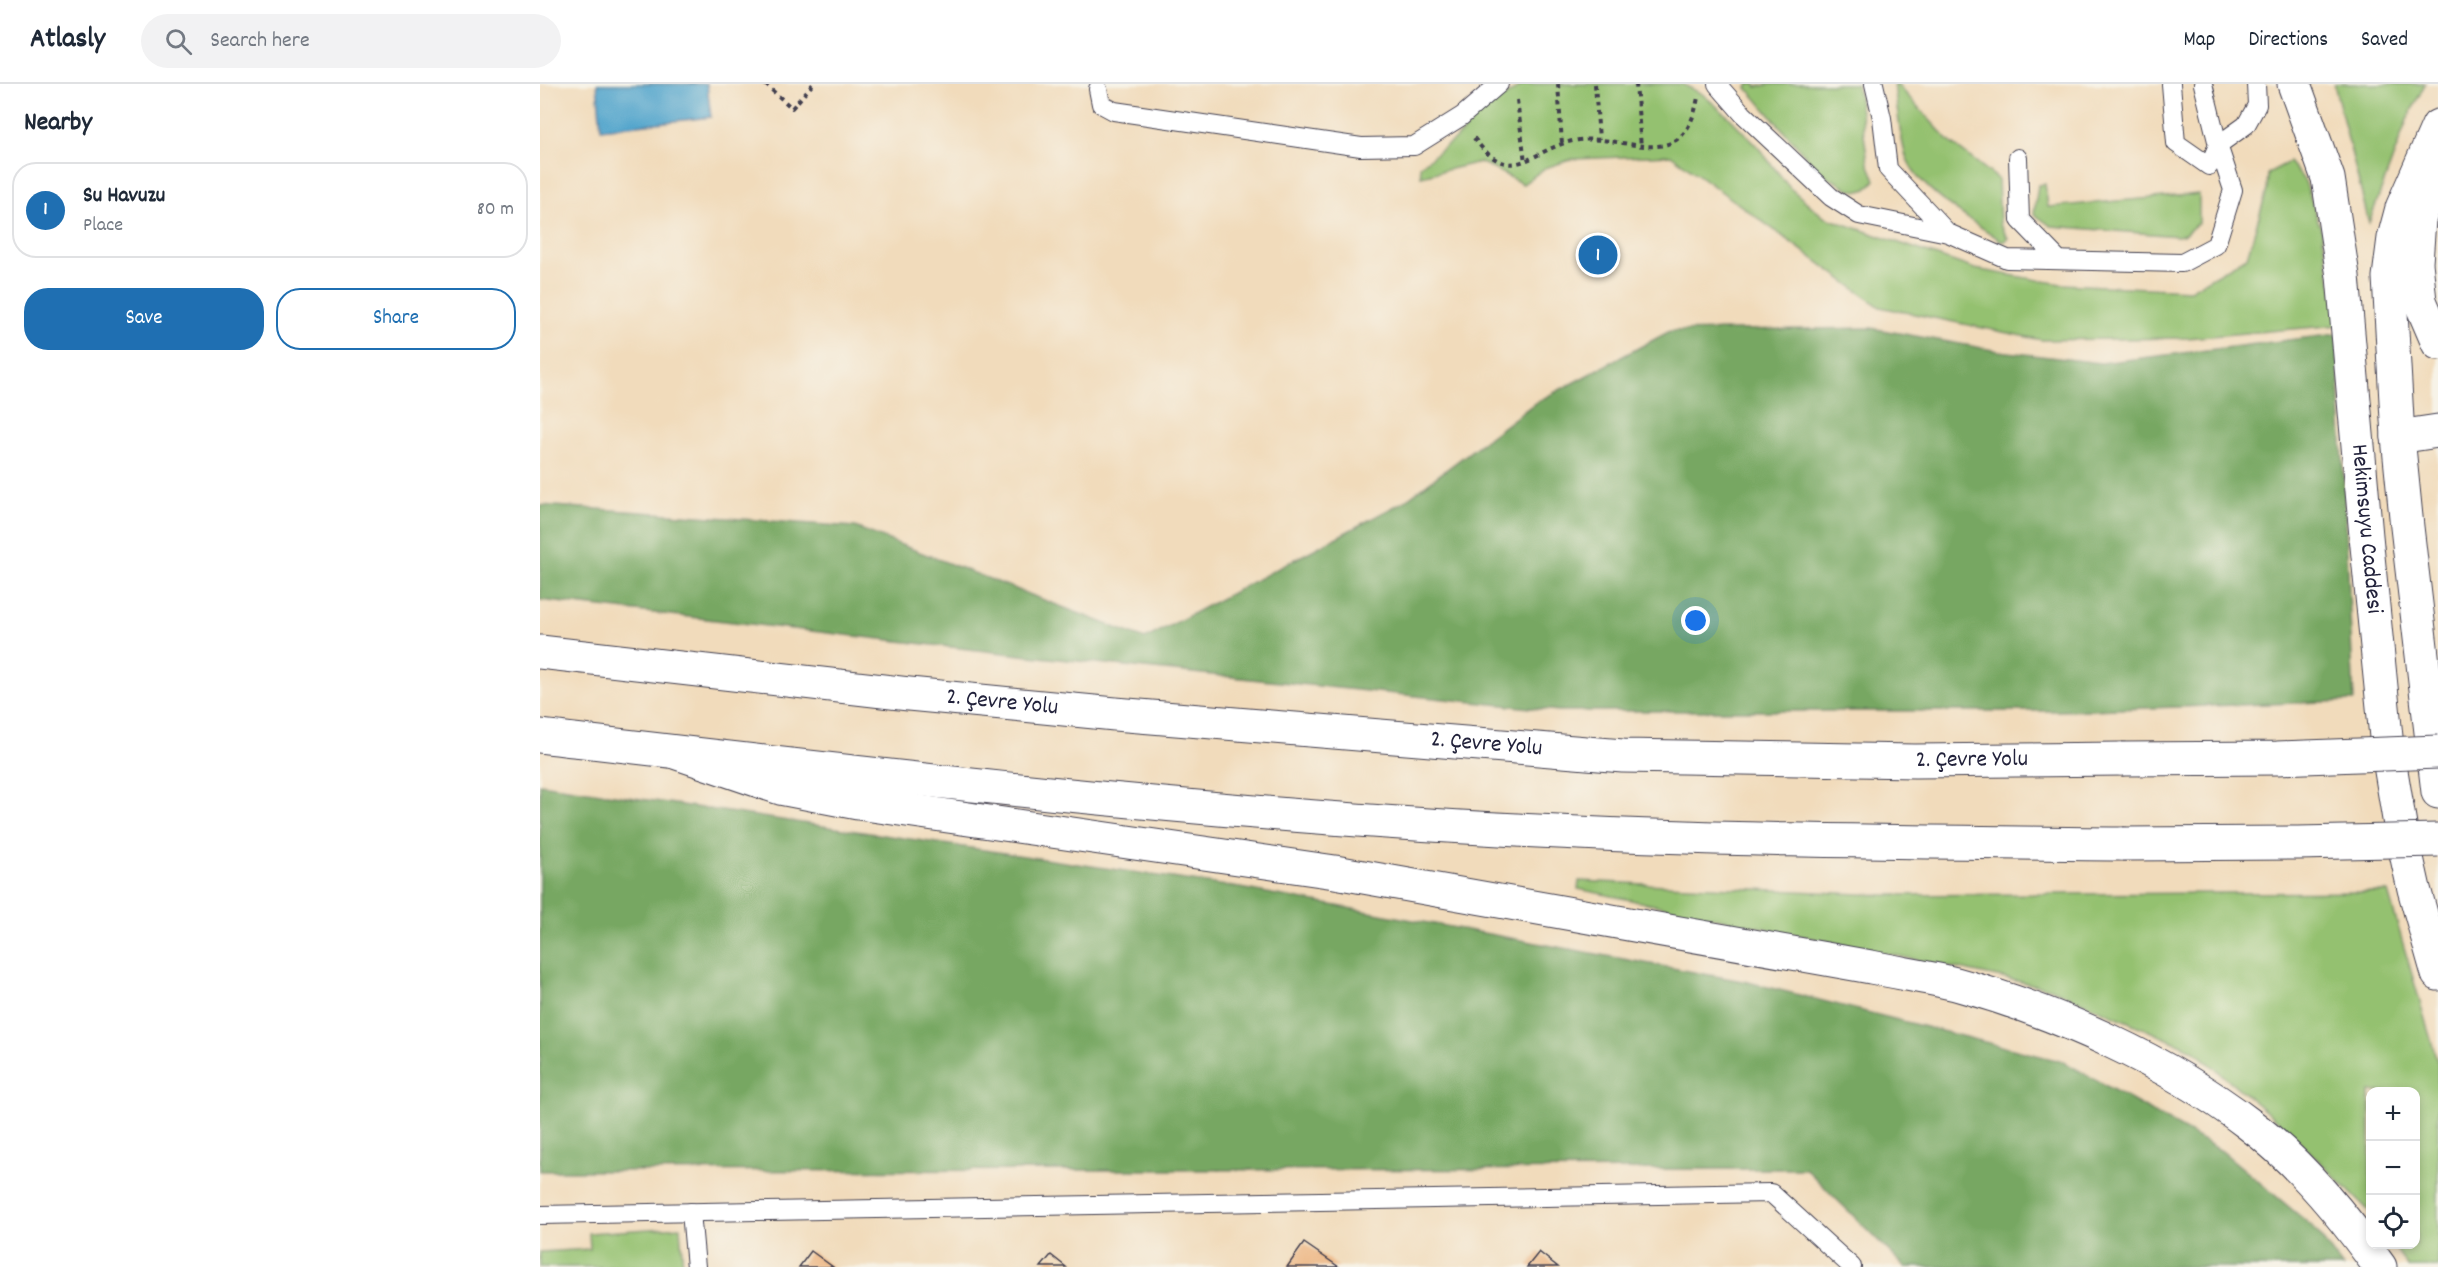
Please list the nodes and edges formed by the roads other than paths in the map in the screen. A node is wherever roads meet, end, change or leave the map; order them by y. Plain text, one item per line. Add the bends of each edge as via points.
1 (1499, 84) edge
2 (1717, 84) edge
3 (1874, 84) edge
4 (2171, 84) edge
5 (2203, 84) edge
6 (2256, 84) edge
7 (2294, 84) edge
8 (1098, 89) dead end
9 (2438, 126) edge
10 (2218, 145) junction
11 (2018, 158) dead end
12 (2438, 170) edge
13 (1947, 233) junction
14 (2058, 259) junction
15 (2438, 343) edge
16 (2438, 431) edge
17 (2398, 437) junction
18 (2360, 460) junction
19 (540, 652) edge
20 (540, 736) edge
21 (677, 753) junction
22 (2437, 768) edge
23 (2438, 840) edge
24 (2438, 974) edge
25 (691, 1212) junction
26 (540, 1215) edge
27 (696, 1267) edge
28 (1852, 1267) edge
29 (2380, 1267) edge

1 - 8 lane via 1462,116 1414,146 1361,147 1114,111 1101,104
2 - 13 lane via 1776,147 1831,197 1859,215
3 - 13 lane via 1888,169
4 - 10 lane via 2176,143 2209,166
5 - 10 lane
6 - 10 lane via 2257,105 2246,125
7 - 18 main road, Hekimsuyu Caddesi via 2328,178 2343,276
9 - 17 main road, Hekimsuyu Caddesi via 2402,208 2394,238 2389,277
10 - 14 lane via 2233,190 2216,245 2182,263
11 - 14 lane via 2020,220
12 - 15 main road via 2419,219 2416,263 2420,301
13 - 14 lane via 2007,259
16 - 17 main road
17 - 18 main road
17 - 22 main road, Hekimsuyu Caddesi
18 - 24 main road, Hekimsuyu Caddesi via 2387,747 2404,843
19 - 22 main road, 2. Çevre Yolu, bridge via 1115,714 1623,756 1915,761 2277,758
20 - 21 main road
21 - 23 main road, bridge via 1022,790 1518,831 1791,840 2123,844
21 - 29 main road via 780,789 1335,872 1871,967 1954,984 2030,1006 2099,1036 2199,1088 2250,1125 2292,1161 2354,1230
25 - 26 lane
25 - 27 lane
25 - 28 lane via 1771,1193

